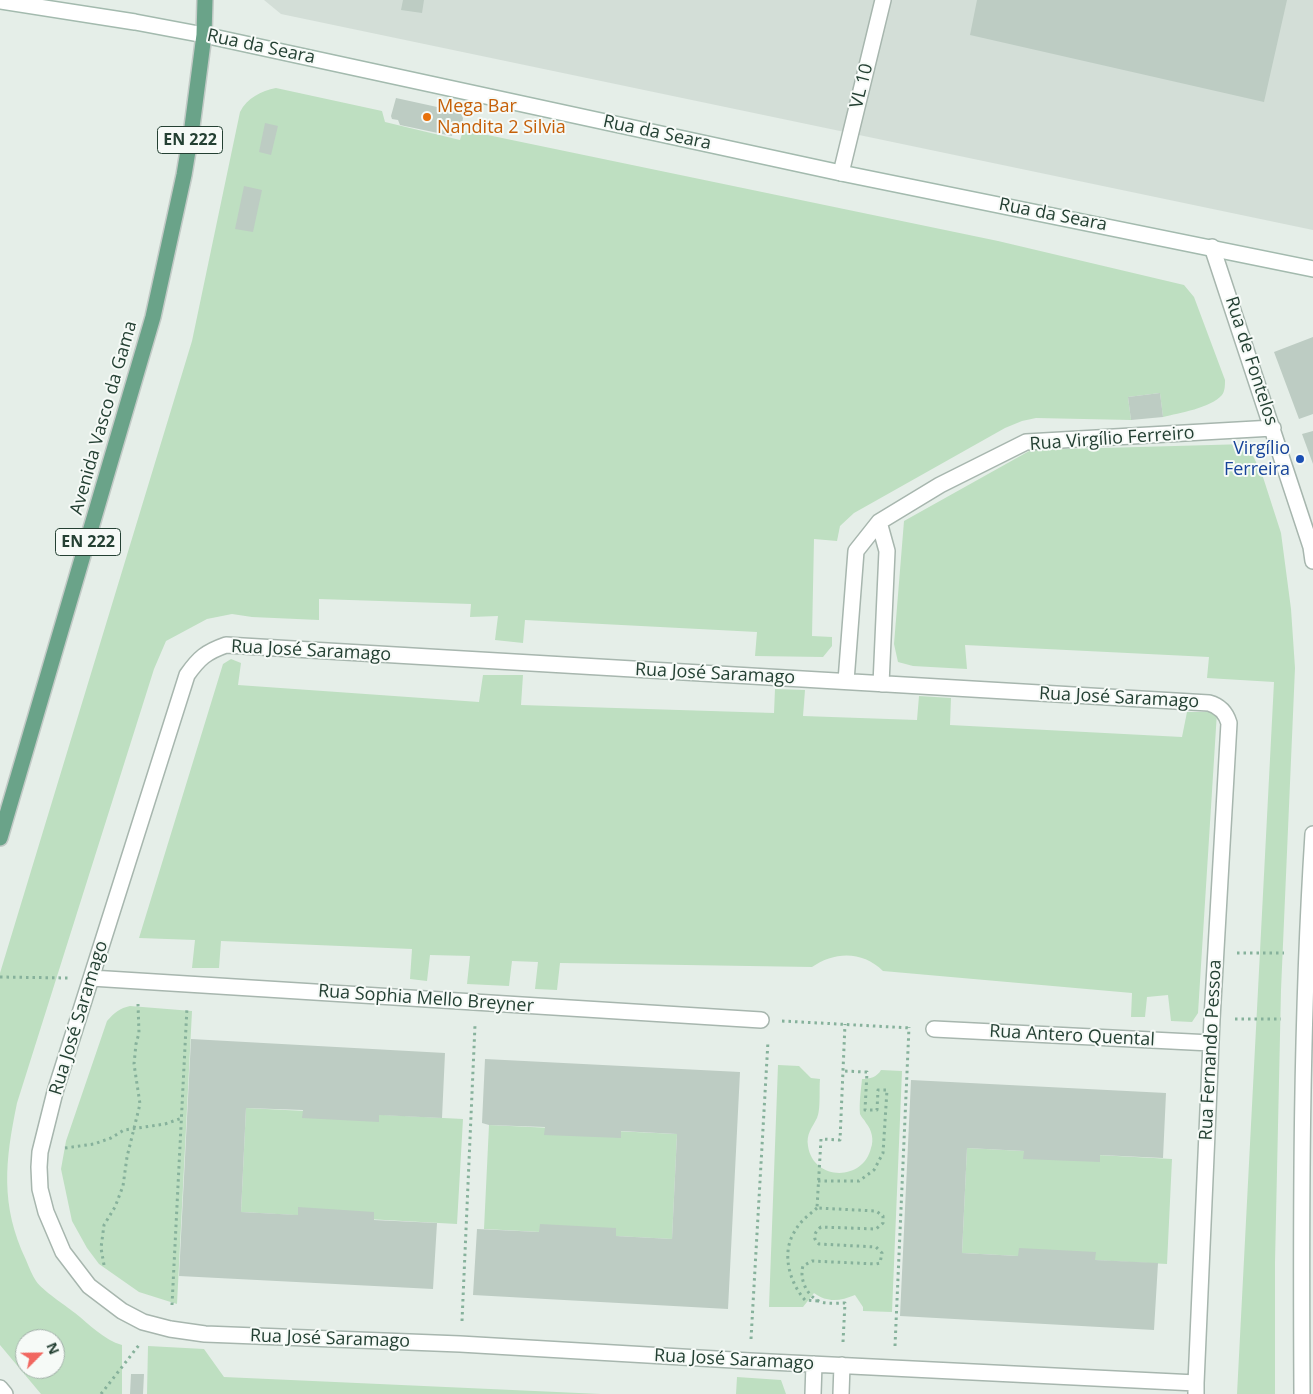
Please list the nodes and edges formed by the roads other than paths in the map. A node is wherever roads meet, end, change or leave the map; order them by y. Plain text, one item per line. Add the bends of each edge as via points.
1 (205, 0) edge
2 (883, 0) edge
3 (0, 1) edge
4 (204, 35) junction
5 (841, 173) junction
6 (1212, 247) junction
7 (1313, 269) edge
8 (1273, 428) junction
9 (880, 522) junction
10 (1313, 561) edge
11 (846, 681) junction
12 (882, 684) junction
13 (1220, 708) joint
14 (1313, 834) edge
15 (0, 838) edge
16 (1312, 880) edge
17 (91, 978) junction
18 (765, 1020) road end
19 (934, 1029) road end
20 (1211, 1043) junction
21 (814, 1364) junction
22 (842, 1365) junction
23 (0, 1388) edge
24 (1196, 1388) edge
25 (5, 1394) edge
26 (813, 1394) edge
27 (841, 1394) edge
28 (1302, 1394) edge

1 - 4 main road, Avenida Vasco da Gama / EN 222
2 - 5 street, VL 10
3 - 4 street, Rua da Seara
4 - 5 street, Rua da Seara
4 - 15 main road, Avenida Vasco da Gama / EN 222 via 184,175 153,317
5 - 6 street, Rua da Seara
6 - 7 street, Rua da Seara
6 - 8 street, Rua de Fontelos
8 - 9 street, Rua Virgílio Ferreiro via 1026,442 940,485
8 - 10 street, Rua de Fontelos
9 - 11 street, Rua Virgílio Ferreiro via 856,551
9 - 12 street via 888,551
11 - 12 street, Rua José Saramago
11 - 17 street, Rua José Saramago via 226,646 211,650 187,675
12 - 13 street, Rua José Saramago via 1209,703
13 - 20 street, Rua Fernando Pessoa via 1229,723
14 - 16 street
16 - 28 street via 1304,1019
17 - 18 street, Rua Sophia Mello Breyner
17 - 21 street, Rua José Saramago via 40,1152 40,1189 63,1252 89,1286 143,1322 205,1334 460,1344
19 - 20 street, Rua Antero Quental
20 - 24 street, Rua Fernando Pessoa
21 - 22 street, Rua José Saramago
21 - 26 street
22 - 24 street, Rua José Saramago
22 - 27 street
23 - 25 street

